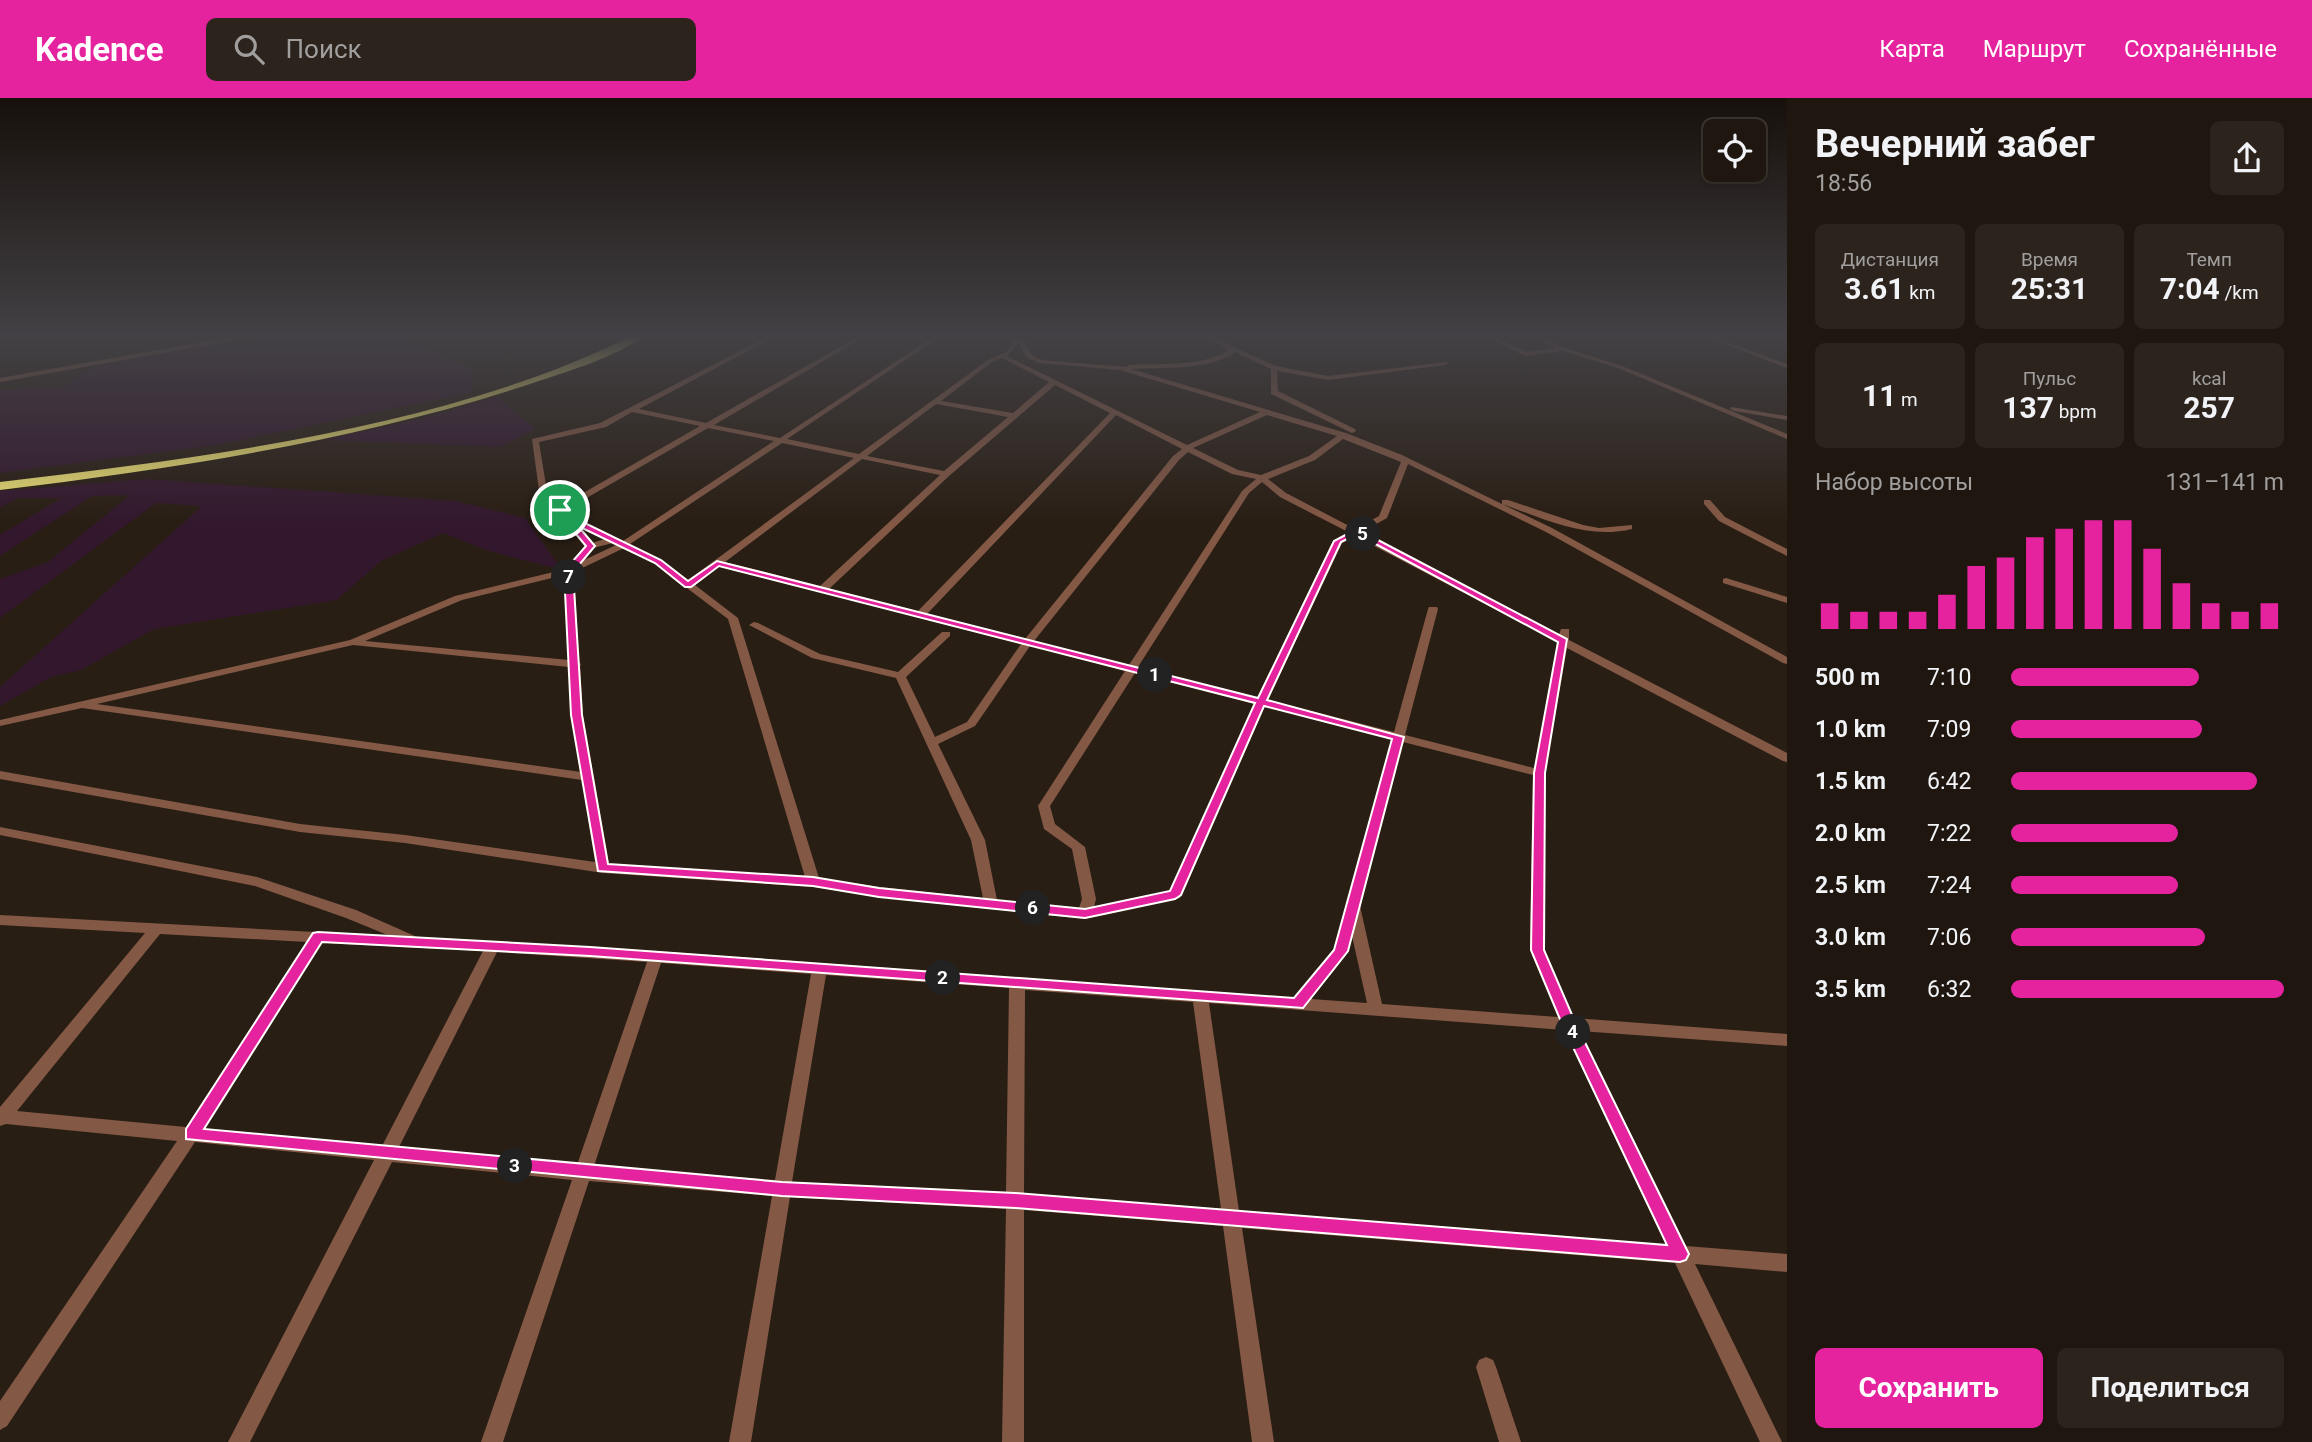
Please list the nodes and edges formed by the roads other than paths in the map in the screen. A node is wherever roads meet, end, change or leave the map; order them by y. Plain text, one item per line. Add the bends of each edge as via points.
1 (471, 398) edge
2 (655, 398) edge
3 (754, 398) edge
4 (847, 398) edge
5 (941, 398) edge
6 (1037, 398) edge
7 (1083, 398) edge
8 (1220, 398) edge
9 (1285, 398) edge
10 (1693, 398) edge
11 (935, 402) junction
12 (1713, 406) junction
13 (631, 410) junction
14 (1267, 412) junction
15 (1113, 414) junction
16 (1015, 416) junction
17 (1787, 418) edge
18 (603, 425) junction
19 (706, 425) junction
20 (1343, 435) junction
21 (1787, 437) edge
22 (578, 438) dead end
23 (782, 441) junction
24 (1189, 447) junction
25 (861, 457) junction
26 (1405, 461) junction
27 (946, 474) junction
28 (1262, 478) junction
29 (0, 486) edge
30 (1458, 486) junction
31 (1707, 502) dead end
32 (564, 514) junction
33 (1629, 527) dead end
34 (1357, 531) junction
35 (617, 542) junction
36 (590, 546) junction
37 (1787, 553) edge
38 (717, 563) junction
39 (569, 571) junction
40 (1726, 581) dead end
41 (688, 585) junction
42 (822, 590) junction
43 (1787, 600) edge
44 (1433, 609) dead end
45 (920, 615) junction
46 (754, 625) dead end
47 (946, 634) dead end
48 (1564, 636) junction
49 (353, 642) junction
50 (1028, 642) junction
51 (1787, 661) edge
52 (576, 664) junction
53 (1134, 669) junction
54 (900, 676) junction
55 (1261, 702) junction
56 (79, 705) junction
57 (0, 723) edge
58 (1398, 737) junction
59 (932, 743) junction
60 (1787, 758) edge
61 (1539, 773) junction
62 (0, 775) edge
63 (587, 777) junction
64 (0, 831) edge
65 (603, 868) junction
66 (813, 882) junction
67 (991, 904) junction
68 (1353, 906) junction
69 (1085, 914) junction
70 (0, 920) edge
71 (157, 928) junction
72 (318, 937) junction
73 (419, 942) junction
74 (493, 946) junction
75 (656, 956) junction
76 (819, 968) junction
77 (1017, 983) junction
78 (1200, 997) junction
79 (1298, 1004) junction
80 (1376, 1010) junction
81 (1569, 1024) junction
82 (1787, 1040) edge
83 (1, 1117) edge
84 (191, 1134) junction
85 (387, 1153) junction
86 (583, 1173) junction
87 (782, 1189) junction
88 (1015, 1200) junction
89 (1232, 1219) junction
90 (1680, 1254) junction
91 (1787, 1263) edge
92 (1486, 1367) dead end
93 (0, 1419) edge
94 (239, 1442) edge
95 (492, 1442) edge
96 (740, 1442) edge
97 (1013, 1442) edge
98 (1263, 1442) edge
99 (1510, 1442) edge
100 (1770, 1442) edge

1 - 29 main road via 347,432 203,459
2 - 13 street
3 - 19 street
4 - 23 street
5 - 11 street
6 - 16 street
7 - 15 street
8 - 14 street
9 - 26 street
10 - 12 street
11 - 16 street
11 - 25 street
12 - 17 street
12 - 21 street
13 - 18 street
13 - 19 street
14 - 20 street
14 - 24 street
15 - 24 street
15 - 45 street
16 - 27 street
18 - 22 street
18 - 32 street via 535,441 545,505
19 - 23 street
19 - 32 street
20 - 26 street
20 - 28 street via 1312,458
23 - 25 street
23 - 35 street
24 - 28 street via 1235,472
24 - 50 street
25 - 27 street
25 - 38 street
26 - 30 street
26 - 34 street via 1383,518
27 - 42 street
28 - 34 street via 1283,495
28 - 53 street via 1246,491
30 - 33 street via 1593,530
30 - 51 street via 1549,530
31 - 37 street via 1722,519
32 - 35 street
32 - 36 street
34 - 48 street
34 - 55 street via 1338,541
35 - 36 street
35 - 39 street
35 - 41 street via 658,562
36 - 39 street
38 - 41 street
38 - 42 street
39 - 49 street via 459,598
39 - 52 street
40 - 43 street
41 - 66 street via 733,618
42 - 45 street
44 - 58 street
45 - 50 street
46 - 54 street via 816,656
47 - 54 street
48 - 60 street
48 - 61 street
49 - 52 street
49 - 56 street
50 - 53 street
50 - 59 street via 971,724
52 - 63 street via 576,715
53 - 55 street
53 - 69 street via 1044,806 1049,826 1078,847 1088,899
54 - 59 street
55 - 58 street
55 - 69 street via 1175,895
56 - 57 street
56 - 63 street
58 - 61 street
58 - 68 street
59 - 67 street via 978,840
61 - 81 street via 1537,950
62 - 65 street via 300,828
63 - 65 street
64 - 73 street via 257,882
65 - 66 street
66 - 67 street
67 - 69 street
68 - 79 street via 1341,951
68 - 80 street
70 - 71 street
71 - 72 street
71 - 83 street
72 - 73 street
72 - 84 street
73 - 74 street
74 - 75 street
74 - 85 street
75 - 76 street
75 - 86 street
76 - 77 street
76 - 87 street
77 - 78 street
77 - 88 street
78 - 79 street
78 - 89 street
79 - 80 street
80 - 81 street
81 - 82 street
81 - 90 street
83 - 84 street
84 - 85 street
84 - 93 street
85 - 86 street
85 - 94 street
86 - 87 street
86 - 95 street
87 - 88 street
87 - 96 street
88 - 89 street
88 - 97 street
89 - 90 street
89 - 98 street
90 - 91 street
90 - 100 street
92 - 99 street

